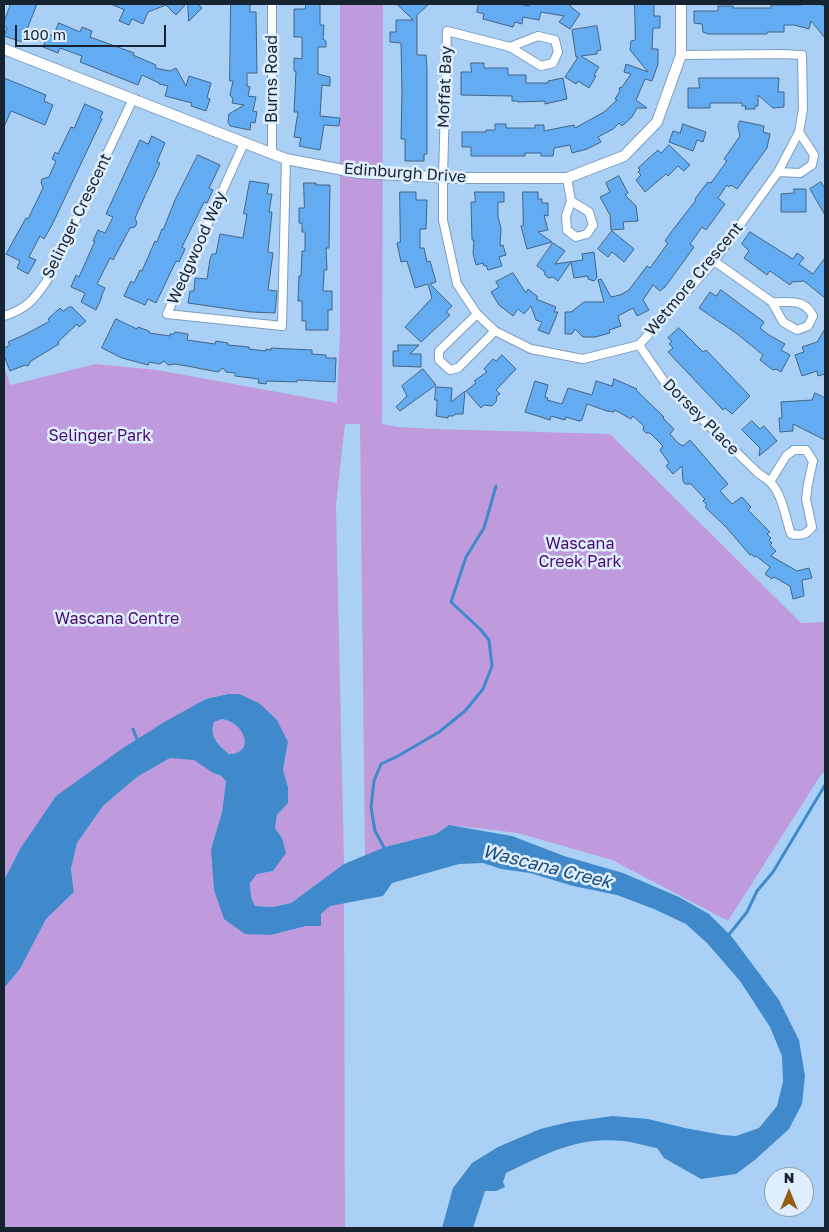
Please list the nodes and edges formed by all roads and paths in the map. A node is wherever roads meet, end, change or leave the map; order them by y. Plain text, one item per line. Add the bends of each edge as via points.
1 (272, 4) edge
2 (681, 4) edge
3 (510, 47) junction
4 (4, 49) edge
5 (681, 55) junction
6 (133, 99) junction
7 (799, 132) junction
8 (244, 143) junction
9 (272, 154) junction
10 (286, 159) junction
11 (778, 172) junction
12 (442, 177) junction
13 (567, 178) junction
14 (571, 201) junction
15 (714, 261) junction
16 (772, 302) junction
17 (477, 314) junction
18 (4, 316) edge
19 (495, 331) junction
20 (639, 345) junction
21 (770, 482) junction

1 - 9 street, Burns Road
2 - 5 street, Edinburgh Drive
3 - 3 street, Moffat Bay via 541,66 553,62 558,52 554,40 538,36
3 - 12 street, Moffat Bay via 447,32
4 - 6 street, Edinburgh Drive
5 - 7 street, Wetmore Crescent via 802,55 803,109
5 - 13 street, Edinburgh Drive via 657,122 624,156
6 - 8 street, Edinburgh Drive
6 - 18 street, Selinger Crescent via 46,282 34,300
7 - 11 street, Wetmore Crescent
7 - 11 street via 814,155 812,165 800,173
8 - 9 street, Edinburgh Drive
8 - 10 street, Wedgwood Way via 167,314 282,326
9 - 10 street, Edinburgh Drive
10 - 12 street, Edinburgh Drive via 359,173
11 - 15 street, Wetmore Crescent
12 - 13 street, Edinburgh Drive
12 - 17 street, Wetmore Crescent via 443,220 457,284
13 - 14 street
14 - 14 street via 566,216 567,230 576,237 587,234 593,225 589,212
15 - 16 street
15 - 20 street, Wetmore Crescent
16 - 16 street via 783,322 797,330 808,326 813,316 808,307 799,303
17 - 19 street, Wetmore Crescent
17 - 19 street via 439,351 439,360 450,370 458,368
19 - 20 street, Wetmore Crescent via 531,350 583,359
20 - 21 street, Dorsey Place via 666,384
21 - 21 street, Dorsey Place via 780,498 791,534 800,536 808,533 812,527 806,499 813,461 806,450 794,450 786,456

